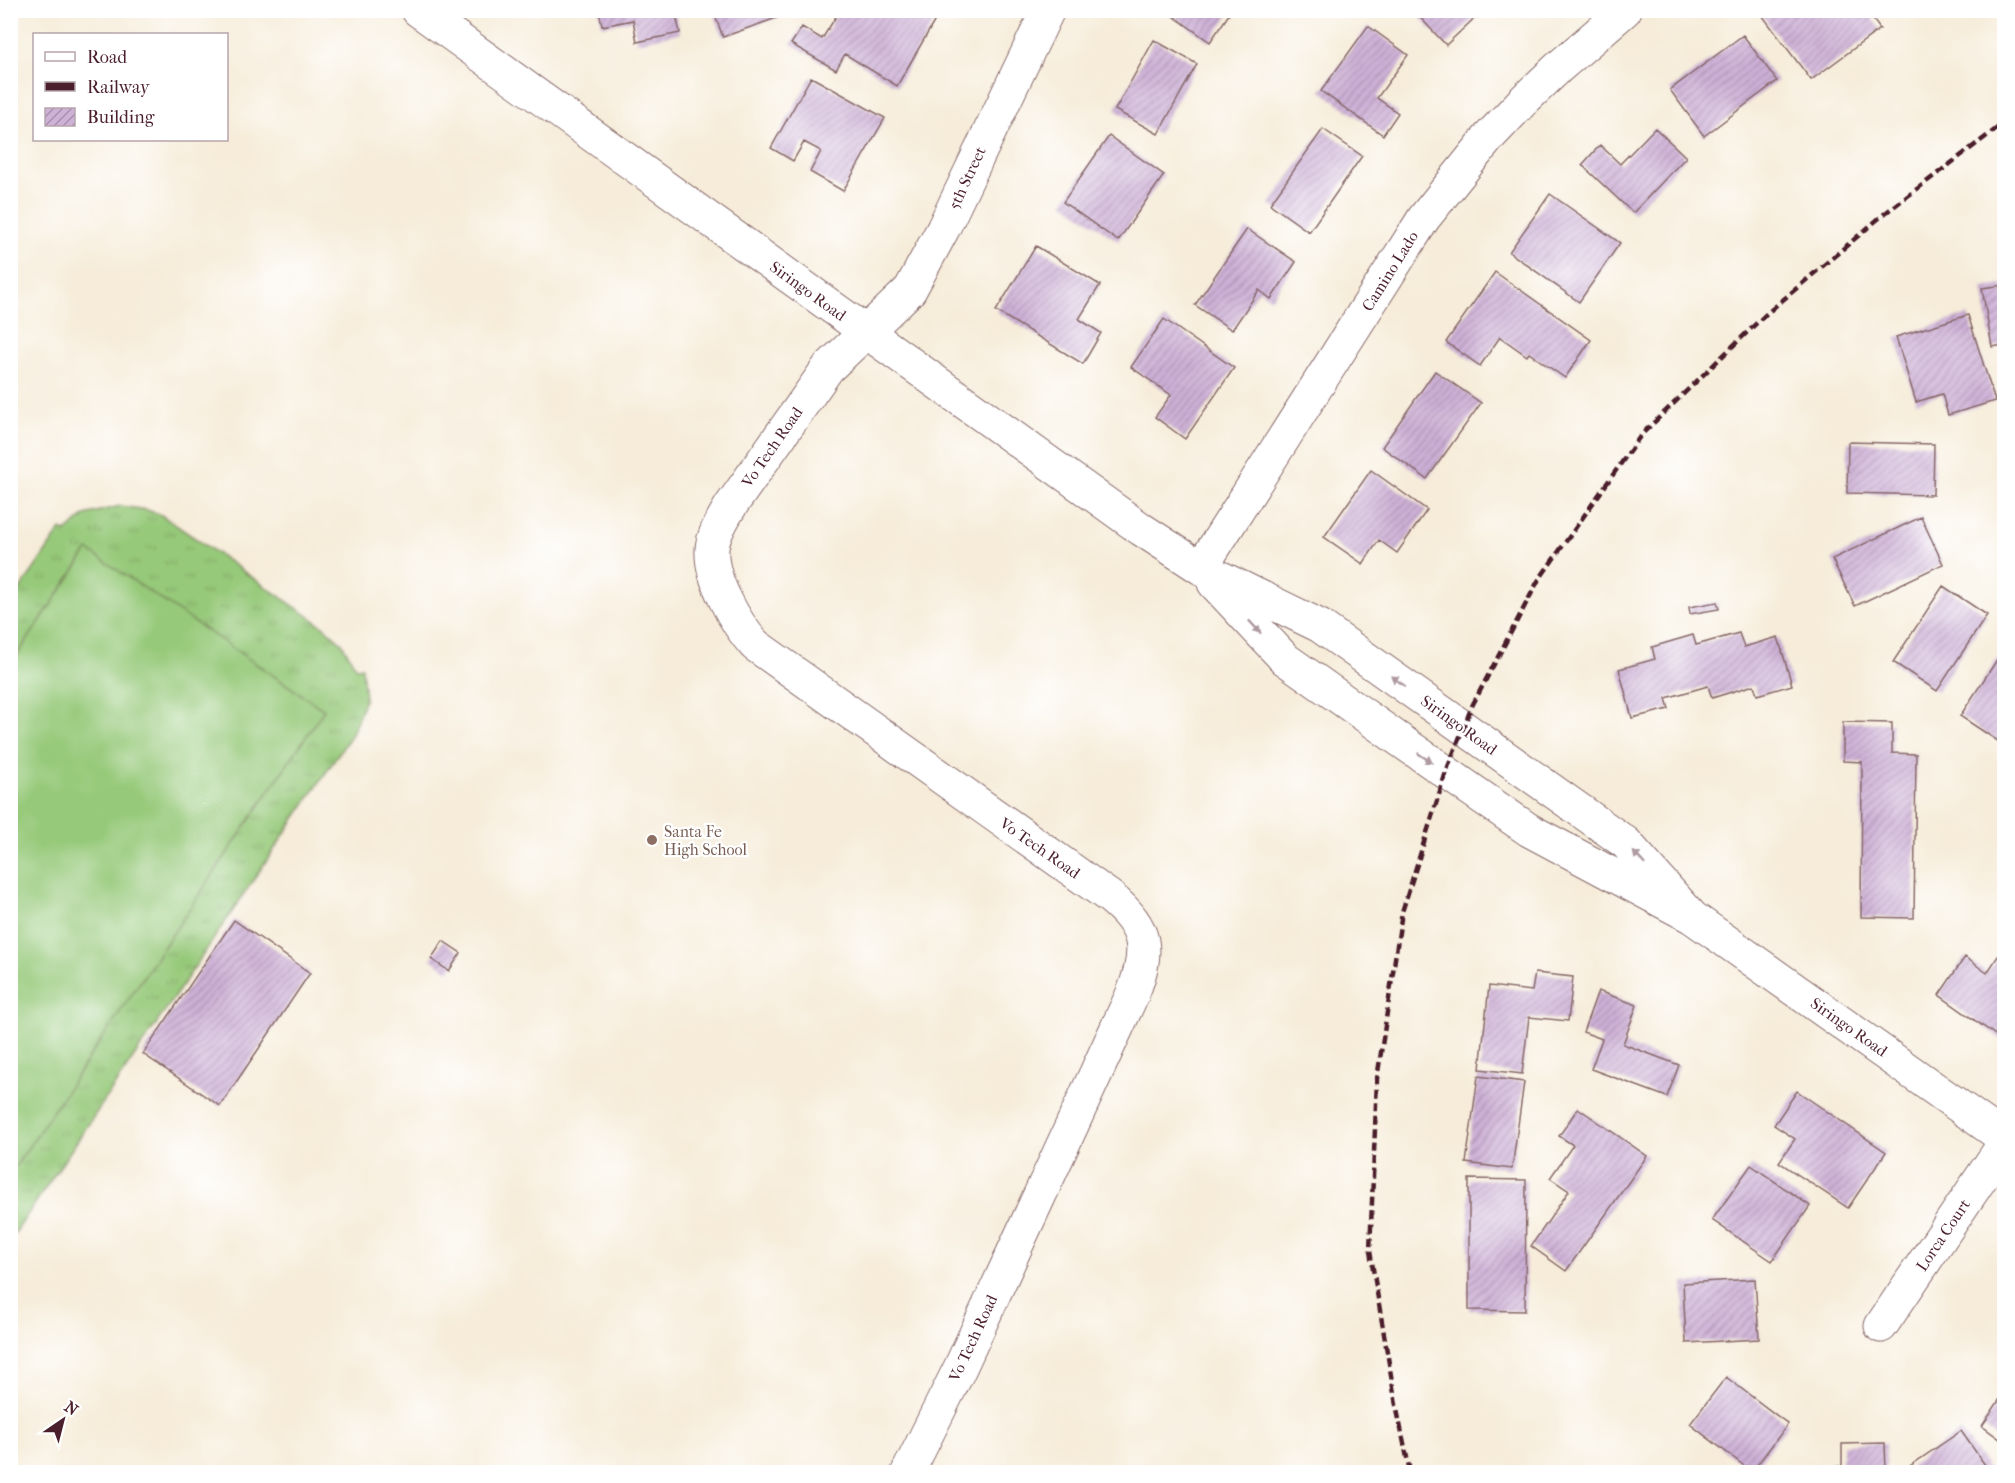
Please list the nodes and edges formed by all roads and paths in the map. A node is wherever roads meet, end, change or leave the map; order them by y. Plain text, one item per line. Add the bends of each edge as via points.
1 (418, 10) edge
2 (1048, 10) edge
3 (1625, 10) edge
4 (866, 332) junction
5 (1201, 568) junction
6 (1692, 917) junction
7 (2004, 1138) edge
8 (2004, 1144) edge
9 (1881, 1326) dead end
10 (908, 1473) edge

1 - 4 street, Siringo Road
2 - 4 street, 5th Street via 910,290
3 - 5 street, Camino Lado via 1523,101 1424,218
4 - 5 street, Siringo Road
4 - 10 street, Vo Tech Road via 828,368 719,526 712,549 715,573 728,606 755,645 1123,908 1143,937 1145,956 1123,1014
6 -> 5 street, Siringo Road via 1626,843 1330,633
5 -> 6 street, Siringo Road via 1285,659 1303,672 1529,830
6 - 7 street, Siringo Road
8 - 9 street, Lorca Court

